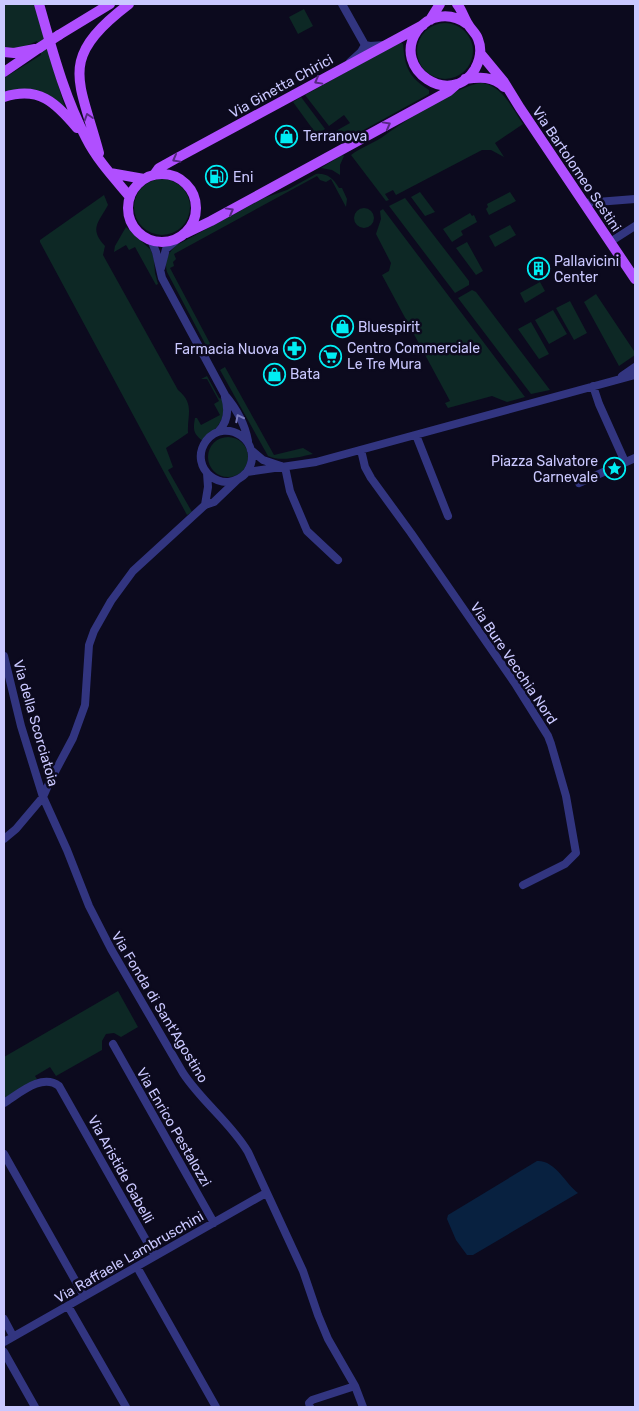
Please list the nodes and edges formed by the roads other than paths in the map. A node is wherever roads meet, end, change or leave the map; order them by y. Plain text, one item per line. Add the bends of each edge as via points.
1 (39, 4) edge
2 (110, 4) edge
3 (130, 4) edge
4 (342, 4) edge
5 (440, 4) edge
6 (457, 4) edge
7 (426, 22) junction
8 (468, 24) junction
9 (364, 45) junction
10 (384, 45) junction
11 (39, 48) junction
12 (4, 52) edge
13 (480, 53) junction
14 (348, 65) junction
15 (4, 67) edge
16 (4, 72) edge
17 (461, 81) junction
18 (4, 97) edge
19 (514, 99) junction
20 (86, 139) junction
21 (102, 164) junction
22 (110, 173) junction
23 (154, 174) junction
24 (144, 179) junction
25 (130, 197) junction
26 (635, 199) edge
27 (584, 203) junction
28 (635, 226) edge
29 (182, 236) junction
30 (151, 240) junction
31 (610, 242) junction
32 (160, 273) junction
33 (635, 279) edge
34 (635, 367) edge
35 (635, 375) edge
36 (617, 379) junction
37 (593, 386) junction
38 (225, 395) junction
39 (218, 432) junction
40 (416, 435) junction
41 (250, 446) junction
42 (361, 450) junction
43 (635, 458) edge
44 (625, 462) junction
45 (285, 467) junction
46 (247, 472) junction
47 (207, 473) junction
48 (237, 480) junction
49 (580, 483) dead end
50 (205, 505) junction
51 (448, 516) dead end
52 (338, 560) dead end
53 (4, 656) edge
54 (43, 797) junction
55 (4, 839) edge
56 (523, 885) dead end
57 (113, 1044) dead end
58 (4, 1102) edge
59 (4, 1154) edge
60 (266, 1193) junction
61 (214, 1223) junction
62 (156, 1256) junction
63 (136, 1267) junction
64 (84, 1296) junction
65 (68, 1306) junction
66 (4, 1319) edge
67 (13, 1336) junction
68 (4, 1342) edge
69 (4, 1352) edge
70 (354, 1386) junction
71 (35, 1407) edge
72 (126, 1407) edge
73 (216, 1407) edge
74 (310, 1407) edge
75 (363, 1407) edge

1 - 20 main road via 64,89
2 - 11 main road, bridge
21 -> 3 main road via 81,90 80,64 91,38
4 - 9 street
5 - 7 main road
6 - 8 main road
7 - 8 main road via 449,16
7 - 10 main road, Via Ginetta Chirici
7 - 17 main road via 415,34 411,45 411,57 417,70 433,83 445,85
8 - 13 main road via 477,37
9 - 10 street
9 - 14 street
10 - 14 main road, Via Ginetta Chirici
11 - 12 main road
11 - 15 main road
11 - 16 main road
13 - 17 main road via 476,68
13 - 19 main road
14 -> 23 main road, Via Ginetta Chirici via 159,168
17 - 19 main road via 481,77 492,80
29 -> 17 main road
18 - 20 main road via 19,93 43,97 60,109
19 - 27 main road, Via Bartolomeo Sestini
20 - 21 main road
21 - 22 main road
22 - 24 main road
22 - 25 main road
23 - 24 main road
23 - 29 main road via 178,177 190,189 195,200 193,223
24 - 25 main road
25 - 30 main road via 128,213 131,223 141,235
26 - 27 street
27 - 31 main road, Via Bartolomeo Sestini
28 - 31 street
29 - 30 main road via 162,242
29 - 32 street via 166,249
30 - 32 street
31 - 33 main road, Via Bartolomeo Sestini
32 - 38 street
34 - 36 street
35 - 36 street
36 - 37 street
37 - 40 street
37 - 44 street
38 - 39 street via 227,414
41 -> 38 street via 244,428
39 - 41 street via 237,433
39 - 47 street via 202,448 202,461
40 - 42 street
40 - 51 street
41 - 45 street via 267,462
41 - 46 street via 252,462
42 - 45 street
42 - 56 street, Via Bure Vecchia Nord via 371,478 516,685 551,744 566,796 576,853 565,864
43 - 44 street
44 - 49 street
45 - 46 street
45 - 52 street via 290,491 307,531
46 - 48 street
47 - 48 street via 218,481
47 - 50 street
48 - 50 street via 214,502
50 - 54 street via 133,571 94,630 87,652 84,711
53 - 54 street, Via della Scorciatoia
54 - 55 street
54 - 60 street, Via Fonda di Sant'Agostino via 89,906 111,949 188,1081 244,1147
57 - 61 street, Via Enrico Pestalozzi
58 - 62 street, Via Aristide Gabelli via 45,1080 56,1083 66,1094
59 - 64 street
60 - 61 street, Via Raffaele Lambruschini
60 - 70 street, Via Fonda di Sant'Agostino via 303,1271 326,1333
61 - 62 street, Via Raffaele Lambruschini
62 - 63 street, Via Raffaele Lambruschini
63 - 64 street, Via Raffaele Lambruschini
63 - 73 street
64 - 65 street, Via Raffaele Lambruschini
65 - 67 street, Via Raffaele Lambruschini
65 - 72 street
66 - 67 street
67 - 68 street, Via Raffaele Lambruschini
69 - 71 street
70 - 74 street via 312,1400
70 - 75 street, Via Fonda di Sant'Agostino

